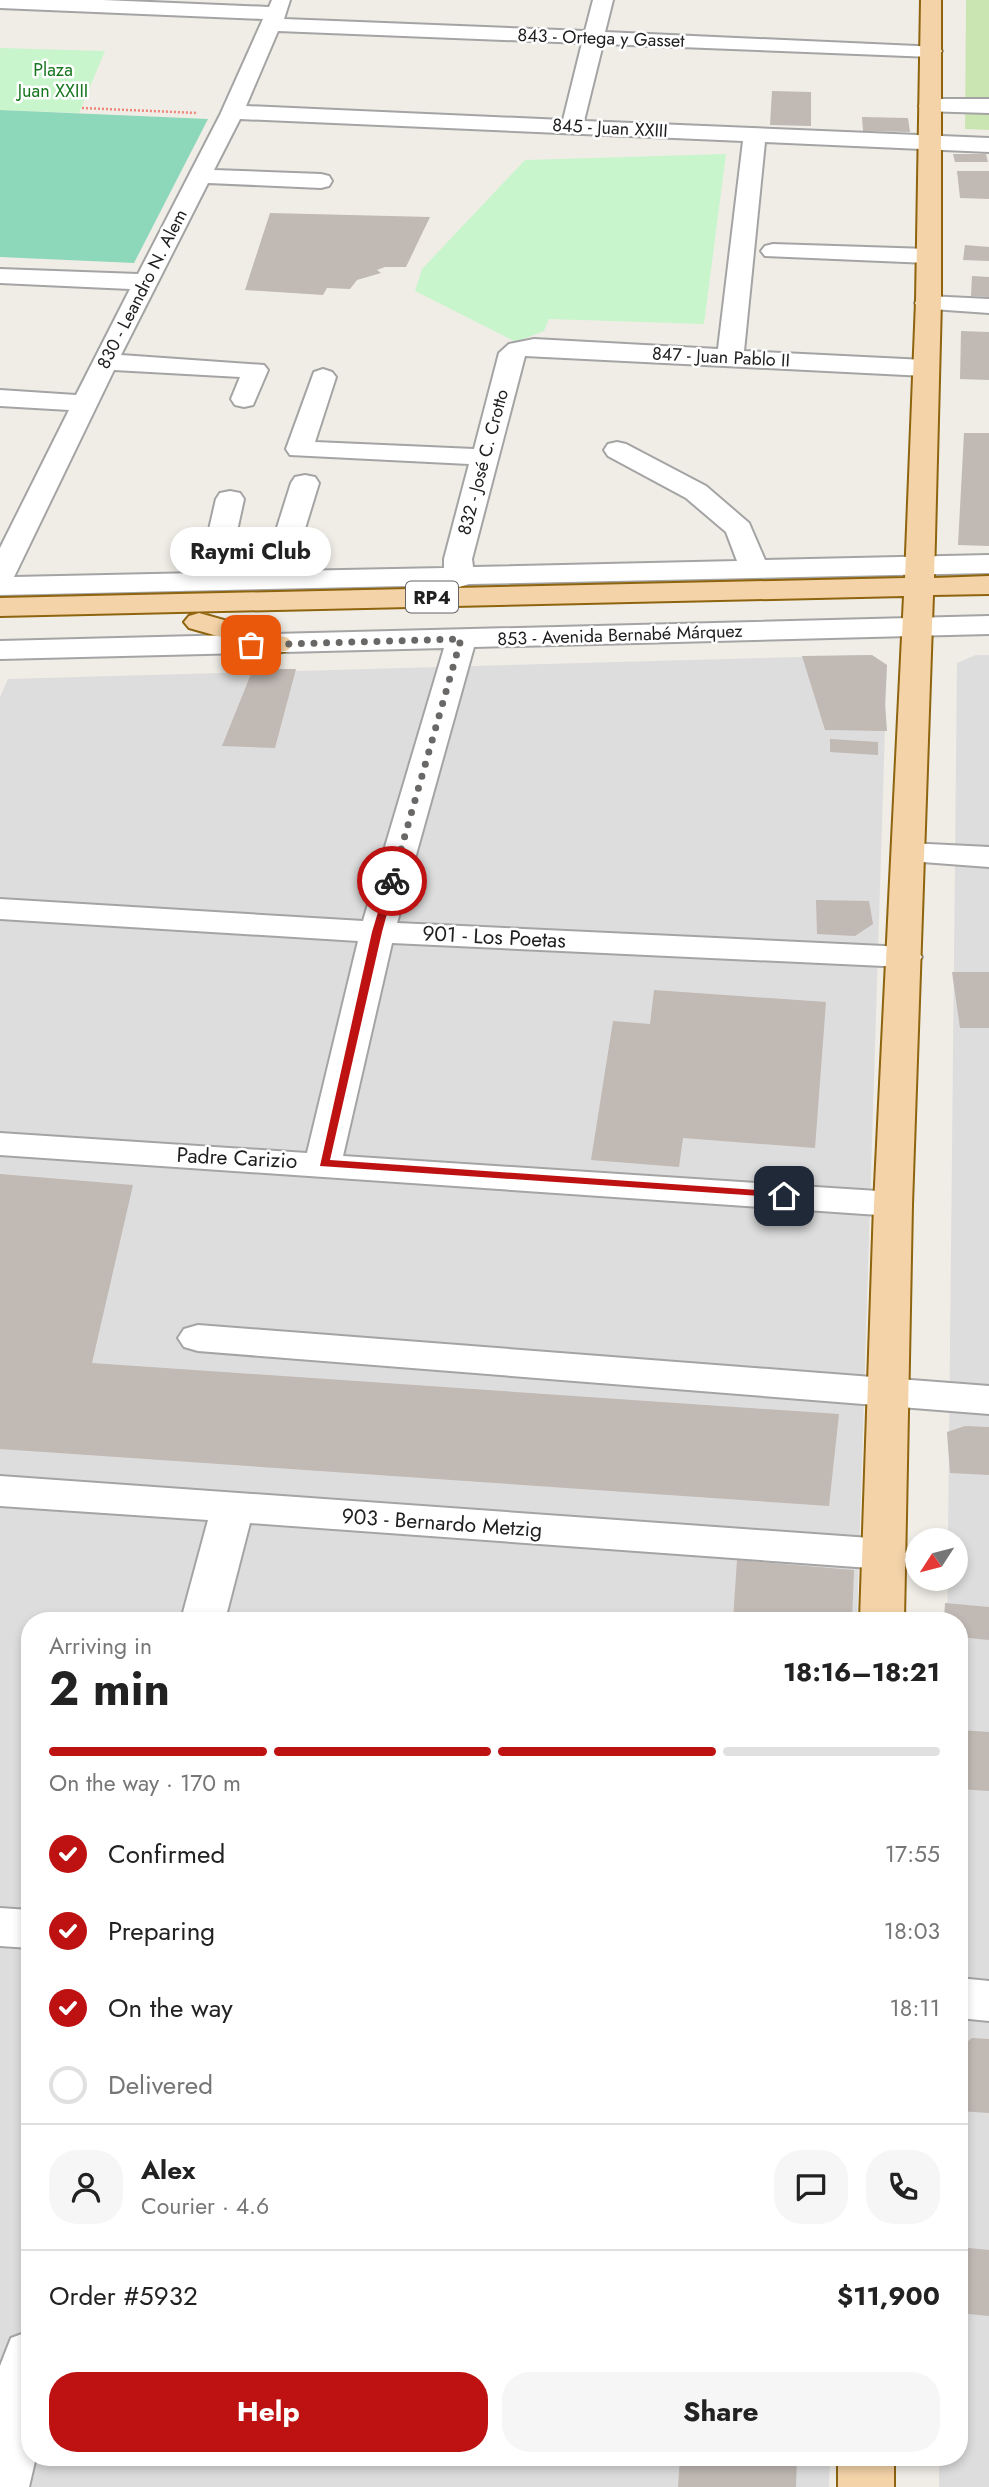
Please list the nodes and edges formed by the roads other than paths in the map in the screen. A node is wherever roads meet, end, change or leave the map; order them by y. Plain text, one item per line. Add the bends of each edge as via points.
1 (603, 0) edge
2 (931, 0) edge
3 (0, 2) edge
4 (276, 13) edge
5 (594, 38) junction
6 (932, 51) junction
7 (930, 106) junction
8 (989, 106) edge
9 (231, 113) junction
10 (572, 126) junction
11 (755, 134) junction
12 (930, 142) junction
13 (989, 145) edge
14 (330, 158) dead end
15 (199, 176) junction
16 (321, 181) junction
17 (310, 205) dead end
18 (783, 229) dead end
19 (928, 245) junction
20 (773, 251) dead end
21 (0, 276) edge
22 (145, 282) junction
23 (927, 303) junction
24 (989, 306) edge
25 (518, 349) joint
26 (730, 358) junction
27 (105, 362) junction
28 (925, 368) junction
29 (323, 377) dead end
30 (0, 398) edge
31 (243, 399) dead end
32 (85, 403) junction
33 (617, 450) dead end
34 (483, 457) junction
35 (306, 483) dead end
36 (230, 499) dead end
37 (989, 564) edge
38 (754, 569) junction
39 (0, 578) edge
40 (459, 578) junction
41 (274, 581) junction
42 (211, 583) junction
43 (989, 584) edge
44 (0, 586) edge
45 (919, 596) junction
46 (989, 606) edge
47 (0, 607) edge
48 (199, 622) junction
49 (989, 625) edge
50 (0, 627) edge
51 (461, 639) junction
52 (278, 644) junction
53 (0, 650) edge
54 (908, 853) junction
55 (989, 857) edge
56 (0, 909) edge
57 (377, 932) junction
58 (905, 957) junction
59 (0, 1144) edge
60 (323, 1163) junction
61 (893, 1203) junction
62 (198, 1338) dead end
63 (888, 1392) junction
64 (989, 1400) edge
65 (0, 1491) edge
66 (232, 1508) junction
67 (884, 1554) junction
68 (205, 1612) edge
69 (882, 1612) edge
70 (0, 1927) edge
71 (21, 1928) edge
72 (968, 1999) edge
73 (989, 2001) edge
74 (21, 2396) edge
75 (866, 2466) edge
76 (1, 2487) edge
77 (866, 2487) edge

1 - 5 street
2 - 6 main road
3 - 4 street, 843 - Ortega y Gasset
4 - 5 street, 843 - Ortega y Gasset
4 - 9 street, 830 - Leandro N. Alem
5 - 6 street, 843 - Ortega y Gasset
5 - 10 street
6 - 7 main road
7 - 8 street
7 - 12 main road
9 - 10 street, 845 - Juan XXIII
9 - 15 street, 830 - Leandro N. Alem
10 - 11 street, 845 - Juan XXIII
11 - 12 street, 845 - Juan XXIII
11 - 26 street
12 - 13 street, 845 - Juan XXIII
12 - 19 main road
14 - 16 street
15 - 16 street
15 - 22 street, 830 - Leandro N. Alem
16 - 17 street
18 - 19 street
19 - 20 street
19 - 23 main road
21 - 22 street
22 - 27 street, 830 - Leandro N. Alem
23 - 24 street
23 - 28 main road
25 - 26 street, 847 - Juan Pablo II
25 - 34 street, 832 - José C. Crotto via 512,353
26 - 28 street, 847 - Juan Pablo II
27 - 31 street via 255,370
27 - 32 street, 830 - Leandro N. Alem
28 - 45 main road
29 - 34 street via 299,449
30 - 32 street
32 - 39 street, 830 - Leandro N. Alem
33 - 38 street via 696,492 730,521 738,528
34 - 40 street, 832 - José C. Crotto via 458,559
35 - 41 street
36 - 42 street
37 - 45 street, 853 - Avenida Bernabé Márquez
38 - 40 street, 853 - Avenida Bernabé Márquez
38 - 45 street, 853 - Avenida Bernabé Márquez
40 - 41 street, 853 - Avenida Bernabé Márquez
41 - 42 street, 853 - Avenida Bernabé Márquez
42 - 44 street, 853 - Avenida Bernabé Márquez
43 - 45 main road, 853 - Avenida Bernabé Márquez / RP4
45 - 46 main road, 853 - Avenida Bernabé Márquez / RP4
45 - 47 main road, 853 - Avenida Bernabé Márquez / RP4
45 - 48 main road, 853 - Avenida Bernabé Márquez / RP4
45 - 49 street, 853 - Avenida Bernabé Márquez
45 - 51 street, 853 - Avenida Bernabé Márquez
45 - 54 main road
48 - 50 main road, 853 - Avenida Bernabé Márquez / RP4
48 - 52 main road
51 - 52 street, 853 - Avenida Bernabé Márquez
51 - 57 street
52 - 53 street, 853 - Avenida Bernabé Márquez
54 - 55 street
54 - 58 main road
56 - 57 street, 901 - Los Poetas
57 - 58 street, 901 - Los Poetas
57 - 60 street
58 - 61 main road
59 - 60 street, Padre Carizio
60 - 61 street, Padre Carizio
61 - 63 main road
62 - 63 street
63 - 64 street
63 - 67 main road
65 - 66 street, 903 - Bernardo Metzig
66 - 67 street, 903 - Bernardo Metzig
66 - 68 street
67 - 69 main road
70 - 71 street
72 - 73 street
74 - 76 street
75 - 77 main road

